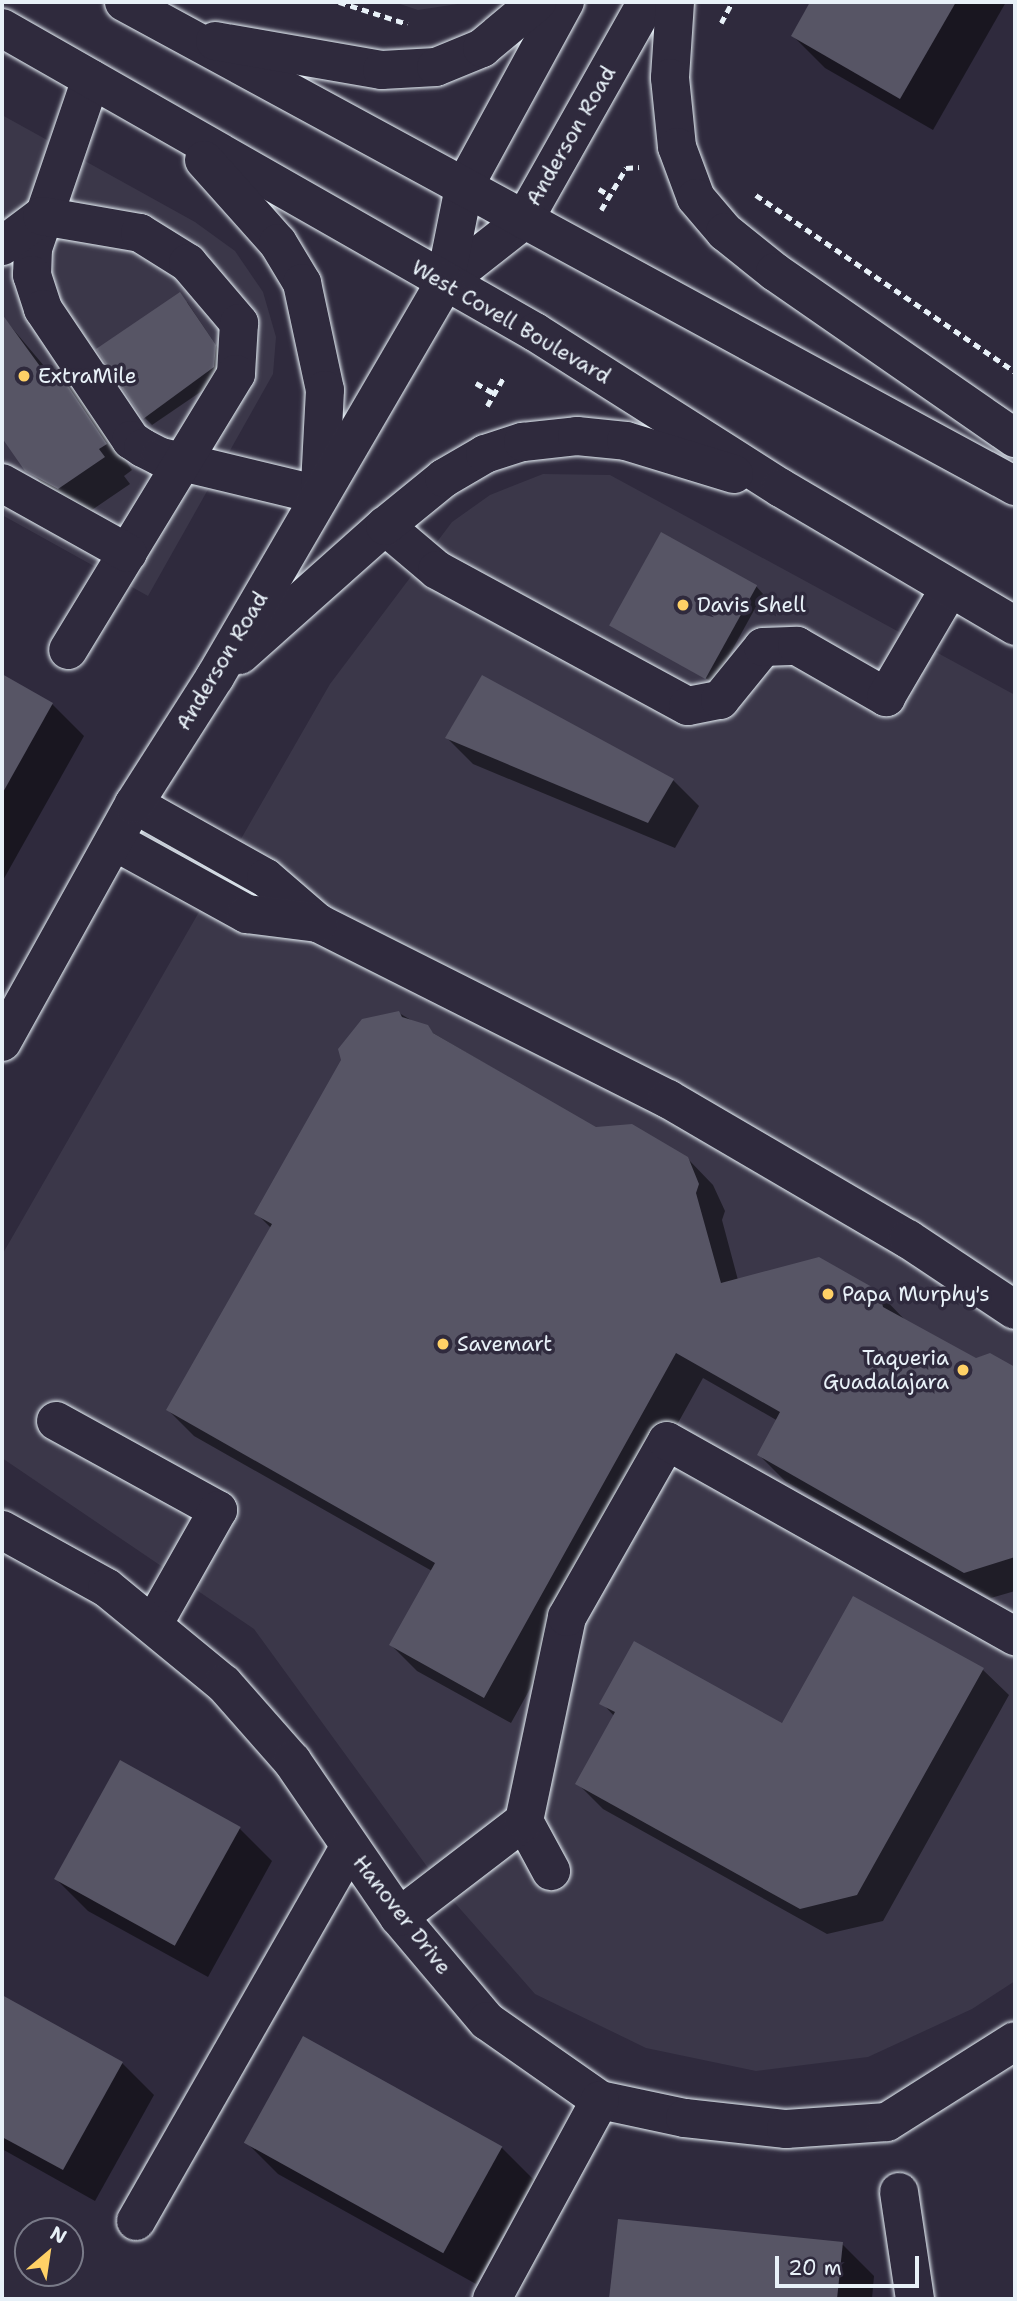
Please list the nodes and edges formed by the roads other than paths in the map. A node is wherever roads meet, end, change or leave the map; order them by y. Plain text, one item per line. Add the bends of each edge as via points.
1 (124, 2) edge
2 (537, 2) edge
3 (565, 2) edge
4 (647, 2) edge
5 (675, 2) edge
6 (2, 28) edge
7 (175, 33) junction
8 (91, 79) junction
9 (164, 121) junction
10 (464, 187) junction
11 (42, 216) junction
12 (524, 220) junction
13 (2, 246) edge
14 (445, 282) junction
15 (1015, 438) edge
16 (180, 462) junction
17 (2, 483) edge
18 (1015, 486) edge
19 (781, 488) junction
20 (319, 495) junction
21 (385, 526) junction
22 (128, 553) junction
23 (949, 589) junction
24 (1015, 626) edge
25 (68, 650) dead end
26 (215, 677) junction
27 (134, 804) junction
28 (114, 841) junction
29 (318, 923) junction
30 (2, 1042) edge
31 (1012, 1301) edge
32 (56, 1421) dead end
33 (2, 1530) edge
34 (154, 1623) junction
35 (1015, 1636) edge
36 (524, 1821) junction
37 (349, 1847) junction
38 (551, 1871) dead end
39 (399, 1917) junction
40 (1015, 2040) edge
41 (600, 2100) junction
42 (899, 2192) dead end
43 (136, 2221) dead end
44 (492, 2299) edge
45 (915, 2299) edge

1 - 7 main road
2 - 7 main road via 482,48 436,67 382,70
3 - 10 main road, Anderson Road
4 - 12 main road, Anderson Road
5 - 15 main road via 670,78 677,147 696,198 724,232 775,272
6 - 8 main road, West Covell Boulevard
7 - 10 main road
8 - 9 main road, West Covell Boulevard
8 - 11 main road
9 - 14 main road, West Covell Boulevard
9 - 20 main road via 237,192 278,243 302,283 325,390
10 - 12 main road
10 - 14 main road, Anderson Road
11 - 13 main road
11 - 16 main road via 33,248 32,275 43,309 131,440
11 - 16 main road via 141,233 188,263 239,323 236,374
12 - 14 main road, Anderson Road
12 - 18 main road
14 - 19 main road, West Covell Boulevard via 536,332
14 - 20 main road, Anderson Road
16 - 20 main road
16 - 22 main road
17 - 22 main road
19 - 21 main road via 626,441 577,436 523,442 485,454 444,478
19 - 23 main road, West Covell Boulevard
20 - 26 main road, Anderson Road
21 - 23 main road via 437,570 688,706 720,700 763,647 797,646 887,697
21 - 26 main road
22 - 25 main road
23 - 24 main road, West Covell Boulevard
26 - 27 main road, Anderson Road
27 - 28 main road, Anderson Road
27 - 29 main road via 266,878
28 - 29 main road via 247,915
28 - 30 main road, Anderson Road
29 - 31 main road via 668,1099
32 - 34 main road via 218,1510
33 - 34 main road, Hanover Drive via 107,1588
34 - 37 main road, Hanover Drive via 224,1684 292,1761
35 - 36 main road via 667,1441 567,1617
36 - 38 main road
36 - 39 main road
37 - 39 main road, Hanover Drive
37 - 43 main road
39 - 41 main road, Hanover Drive via 487,2021
40 - 41 main road, Hanover Drive via 887,2122 786,2129 685,2118
41 - 44 main road
42 - 45 main road

